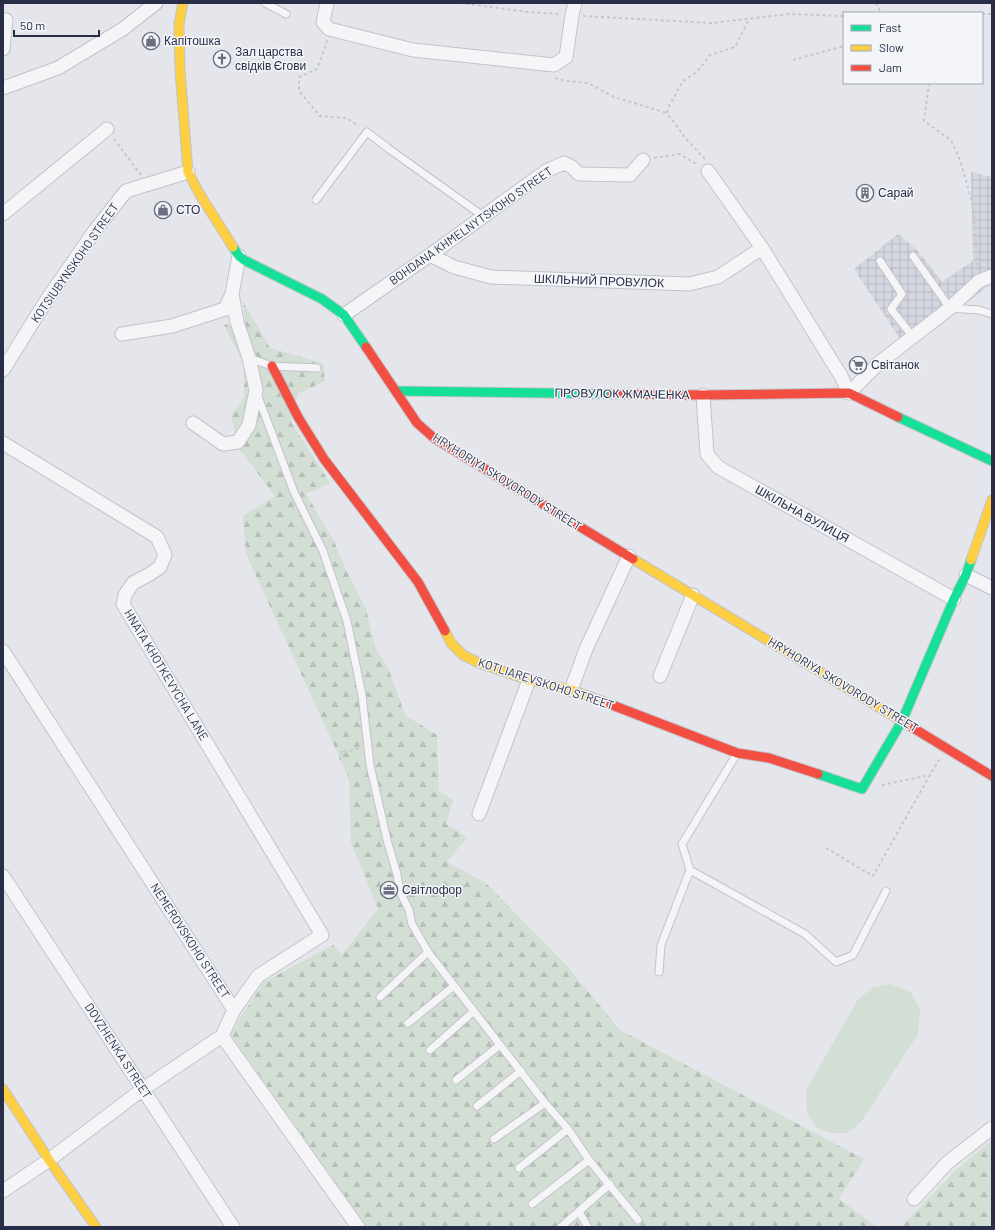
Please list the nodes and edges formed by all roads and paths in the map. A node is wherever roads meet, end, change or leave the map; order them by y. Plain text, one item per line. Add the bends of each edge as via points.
1 (156, 3) edge
2 (183, 3) edge
3 (265, 3) edge
4 (327, 3) edge
5 (460, 3) edge
6 (876, 3) edge
7 (574, 9) edge
8 (880, 12) edge
9 (286, 14) dead end
10 (843, 16) edge
11 (748, 19) junction
12 (6, 20) dead end
13 (329, 29) junction
14 (843, 46) edge
15 (3, 48) edge
16 (794, 60) dead end
17 (554, 78) dead end
18 (929, 84) edge
19 (3, 88) edge
20 (667, 113) junction
21 (107, 130) joint
22 (367, 132) junction
23 (643, 160) joint
24 (708, 171) junction
25 (188, 172) junction
26 (149, 184) junction
27 (316, 200) dead end
28 (3, 214) edge
29 (483, 216) junction
30 (762, 248) junction
31 (430, 255) junction
32 (239, 256) junction
33 (913, 256) dead end
34 (880, 261) dead end
35 (992, 276) edge
36 (979, 281) junction
37 (232, 294) junction
38 (950, 308) junction
39 (992, 314) edge
40 (344, 315) junction
41 (122, 334) dead end
42 (913, 337) junction
43 (249, 358) junction
44 (272, 366) junction
45 (317, 368) dead end
46 (3, 370) edge
47 (256, 390) junction
48 (396, 390) junction
49 (849, 393) junction
50 (703, 395) junction
51 (193, 423) dead end
52 (3, 443) edge
53 (992, 461) edge
54 (992, 500) edge
55 (629, 556) junction
56 (966, 575) junction
57 (992, 588) edge
58 (693, 595) junction
59 (954, 599) junction
60 (3, 652) edge
61 (660, 676) dead end
62 (529, 680) junction
63 (571, 690) junction
64 (902, 721) junction
65 (368, 745) junction
66 (737, 753) junction
67 (941, 758) dead end
68 (340, 760) dead end
69 (930, 775) junction
70 (992, 776) edge
71 (862, 789) junction
72 (479, 814) dead end
73 (826, 848) dead end
74 (690, 870) junction
75 (3, 876) edge
76 (886, 891) dead end
77 (428, 952) junction
78 (659, 972) dead end
79 (454, 986) junction
80 (380, 997) dead end
81 (234, 1010) junction
82 (474, 1011) junction
83 (408, 1022) dead end
84 (222, 1036) junction
85 (500, 1045) junction
86 (430, 1050) dead end
87 (521, 1071) junction
88 (456, 1080) dead end
89 (3, 1089) edge
90 (143, 1089) junction
91 (545, 1103) junction
92 (477, 1106) dead end
93 (992, 1128) edge
94 (568, 1129) junction
95 (494, 1139) dead end
96 (49, 1160) junction
97 (590, 1160) junction
98 (518, 1168) dead end
99 (610, 1184) junction
100 (3, 1191) edge
101 (914, 1199) dead end
102 (532, 1204) dead end
103 (578, 1212) junction
104 (638, 1220) dead end
105 (96, 1227) edge
106 (233, 1227) edge
107 (358, 1227) edge
108 (561, 1227) edge
109 (588, 1227) edge

1 - 19 street via 123,29 58,68
2 - 25 street via 179,24 180,70
3 - 9 lane
4 - 13 street via 323,22
5 - 7 path via 528,12
6 - 8 path
7 - 11 path via 712,23
7 - 13 street via 566,57 554,66 413,50
10 - 11 path via 790,14
11 - 20 path via 734,46 710,55 697,72 684,81
12 - 15 street
13 - 22 path via 317,69 299,77 299,91 320,116 346,118
14 - 16 path
17 - 20 path via 588,83 614,96
18 - 36 path via 924,121 951,140 960,160 973,205
20 - 24 path via 705,159
21 - 26 path
21 - 28 street
22 - 27 lane
22 - 29 lane
23 - 24 path via 680,154
23 - 29 street, BOHDANA KHMELNYTSKOHO STREET via 630,175 579,174 564,163 546,171
24 - 30 street
25 - 26 street, KOTSIUBYNSKOHO STREET
25 - 32 street
26 - 46 street, KOTSIUBYNSKOHO STREET via 126,191 93,232
29 - 31 street, BOHDANA KHMELNYTSKOHO STREET
30 - 31 street, ШКІЛЬНИЙ ПРОВУЛОК via 718,277 689,284 491,277 454,267
30 - 49 street via 837,369
31 - 40 street, BOHDANA KHMELNYTSKOHO STREET
32 - 37 street
32 - 40 street, HRYHORIYA SKOVORODY STREET via 322,299
33 - 38 lane
34 - 42 lane via 902,294 891,309
35 - 36 street
36 - 38 street
37 - 41 street via 225,310 172,326
37 - 43 street via 237,322
38 - 39 lane via 979,310
38 - 42 street
40 - 48 street, HRYHORIYA SKOVORODY STREET
42 - 49 street via 879,363
43 - 44 lane
43 - 47 street
44 - 45 lane
44 - 62 street, KOTLIAREVSKOHO STREET via 298,417 324,459 418,582 451,643 463,655 479,663
47 - 51 street via 250,425 238,442 223,444
47 - 65 lane via 294,492 324,551 347,621 362,695
48 - 50 street, ПРОВУЛОК ЖМАЧЕНКА
48 - 55 street, HRYHORIYA SKOVORODY STREET via 417,423 434,438
49 - 50 street, ПРОВУЛОК ЖМАЧЕНКА
49 - 53 street
50 - 59 street, ШКІЛЬНА ВУЛИЦЯ via 707,454 718,467
52 - 81 street, HNATA KHOTKEVYCHA LANE via 157,537 165,555 160,567 133,583 123,604 322,935 258,976
54 - 56 street
55 - 58 street, HRYHORIYA SKOVORODY STREET
55 - 63 street via 586,649
56 - 57 street
56 - 59 street
58 - 61 street
58 - 64 street, HRYHORIYA SKOVORODY STREET
59 - 64 street
60 - 81 street, NEMEROVSKOHO STREET
62 - 63 street, KOTLIAREVSKOHO STREET
62 - 72 street
63 - 66 street, KOTLIAREVSKOHO STREET
64 - 70 street, HRYHORIYA SKOVORODY STREET
64 - 71 street
65 - 68 path via 350,751 342,750
65 - 77 lane via 370,765 400,892 409,910 412,924
66 - 71 street, KOTLIAREVSKOHO STREET via 769,758
66 - 74 lane via 682,844
67 - 69 path
69 - 71 path
69 - 73 path via 873,876
74 - 76 lane via 805,934 836,962 853,955
74 - 78 lane via 661,945
75 - 90 street, DOVZHENKA STREET
77 - 79 lane
77 - 80 lane
79 - 82 lane
79 - 83 lane
81 - 84 street, NEMEROVSKOHO STREET
82 - 85 lane
82 - 86 lane
84 - 90 street
84 - 107 street
85 - 87 lane
85 - 88 lane
87 - 91 lane
87 - 92 lane
89 - 96 street
90 - 96 street
90 - 106 street, DOVZHENKA STREET
91 - 94 lane
91 - 95 lane
93 - 101 street via 947,1163
94 - 97 lane
94 - 98 lane
96 - 100 street
96 - 105 street
97 - 99 lane
97 - 102 lane
99 - 103 lane
99 - 104 lane
103 - 108 lane
103 - 109 lane

